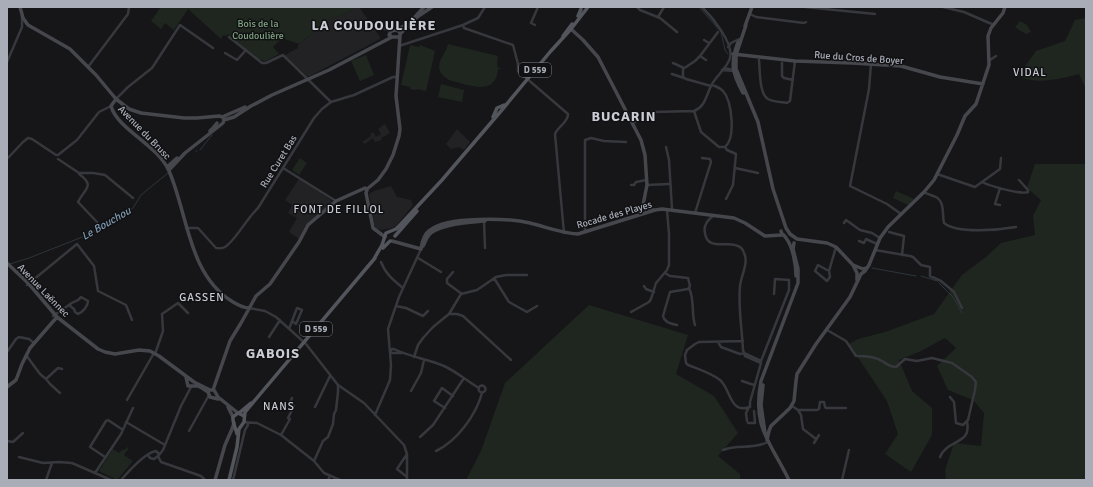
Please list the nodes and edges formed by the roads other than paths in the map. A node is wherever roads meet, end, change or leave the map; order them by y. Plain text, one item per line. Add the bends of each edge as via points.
1 (20, 7) edge
2 (129, 7) edge
3 (424, 7) edge
4 (432, 7) edge
5 (485, 7) edge
6 (538, 7) edge
7 (637, 7) edge
8 (664, 7) edge
9 (702, 7) edge
10 (752, 7) edge
11 (805, 7) edge
12 (943, 7) edge
13 (1005, 7) edge
14 (584, 8) edge
15 (874, 14) dead end
16 (750, 15) junction
17 (658, 17) junction
18 (806, 22) dead end
19 (746, 24) junction
20 (24, 25) junction
21 (463, 25) junction
22 (994, 25) junction
23 (535, 26) dead end
24 (571, 29) junction
25 (396, 30) junction
26 (677, 32) dead end
27 (718, 32) dead end
28 (391, 35) junction
29 (401, 35) junction
30 (229, 37) dead end
31 (561, 39) junction
32 (739, 39) junction
33 (704, 40) dead end
34 (709, 43) junction
35 (405, 44) junction
36 (400, 45) junction
37 (728, 46) junction
38 (213, 48) dead end
39 (246, 50) junction
40 (225, 52) dead end
41 (735, 55) junction
42 (700, 56) junction
43 (996, 56) dead end
44 (706, 60) dead end
45 (759, 60) dead end
46 (990, 60) junction
47 (795, 61) junction
48 (7, 62) edge
49 (673, 63) dead end
50 (782, 63) dead end
51 (871, 64) junction
52 (88, 68) junction
53 (684, 68) junction
54 (723, 69) junction
55 (734, 71) junction
56 (672, 74) dead end
57 (398, 77) junction
58 (307, 79) junction
59 (527, 79) junction
60 (686, 79) junction
61 (793, 80) junction
62 (983, 84) junction
63 (711, 86) junction
64 (116, 99) junction
65 (331, 102) junction
66 (111, 106) junction
67 (694, 111) junction
68 (219, 120) junction
69 (633, 122) junction
70 (626, 142) dead end
71 (666, 147) dead end
72 (724, 147) junction
73 (57, 155) junction
74 (702, 158) dead end
75 (1001, 158) dead end
76 (7, 159) edge
77 (168, 168) junction
78 (284, 168) junction
79 (735, 168) junction
80 (77, 172) junction
81 (758, 173) dead end
82 (937, 174) junction
83 (442, 180) junction
84 (647, 180) junction
85 (1019, 180) dead end
86 (982, 182) junction
87 (670, 184) junction
88 (647, 185) junction
89 (631, 186) dead end
90 (1000, 188) junction
91 (365, 191) junction
92 (924, 192) junction
93 (133, 198) dead end
94 (726, 199) dead end
95 (336, 202) junction
96 (1000, 205) dead end
97 (667, 209) junction
98 (672, 209) junction
99 (643, 211) junction
100 (695, 213) junction
101 (781, 214) junction
102 (901, 214) junction
103 (714, 215) junction
104 (484, 220) junction
105 (97, 222) dead end
106 (844, 223) dead end
107 (1016, 227) dead end
108 (186, 228) junction
109 (786, 228) junction
110 (781, 231) junction
111 (379, 232) junction
112 (389, 232) junction
113 (585, 232) junction
114 (889, 232) dead end
115 (564, 233) junction
116 (385, 237) junction
117 (880, 238) junction
118 (393, 239) junction
119 (794, 241) junction
120 (859, 241) dead end
121 (788, 243) junction
122 (877, 244) junction
123 (836, 247) junction
124 (485, 248) dead end
125 (421, 249) junction
126 (875, 250) junction
127 (902, 255) junction
128 (418, 258) junction
129 (374, 259) junction
130 (381, 262) dead end
131 (7, 264) edge
132 (822, 268) junction
133 (828, 270) junction
134 (861, 271) junction
135 (441, 272) dead end
136 (453, 272) dead end
137 (665, 273) junction
138 (820, 274) junction
139 (527, 275) dead end
140 (494, 278) junction
141 (28, 285) junction
142 (644, 286) dead end
143 (403, 288) junction
144 (689, 288) junction
145 (796, 289) junction
146 (654, 292) junction
147 (462, 294) junction
148 (774, 294) dead end
149 (69, 305) junction
150 (396, 306) junction
151 (538, 306) dead end
152 (249, 308) junction
153 (962, 308) dead end
154 (428, 311) dead end
155 (631, 312) dead end
156 (188, 313) dead end
157 (449, 314) junction
158 (55, 317) junction
159 (132, 320) dead end
160 (280, 320) junction
161 (292, 321) junction
162 (677, 325) dead end
163 (695, 325) dead end
164 (289, 329) junction
165 (827, 330) junction
166 (269, 337) dead end
167 (743, 341) junction
168 (304, 342) junction
169 (718, 342) junction
170 (35, 343) junction
171 (7, 352) edge
172 (393, 352) junction
173 (155, 353) junction
174 (744, 353) junction
175 (26, 355) junction
176 (414, 357) junction
177 (424, 360) junction
178 (511, 360) dead end
179 (761, 362) junction
180 (62, 369) dead end
181 (766, 370) junction
182 (330, 376) junction
183 (464, 378) junction
184 (46, 379) junction
185 (742, 381) dead end
186 (191, 384) junction
187 (338, 385) junction
188 (754, 385) junction
189 (7, 387) edge
190 (479, 388) junction
191 (411, 391) dead end
192 (60, 393) dead end
193 (482, 393) junction
194 (212, 394) junction
195 (453, 396) junction
196 (950, 397) dead end
197 (257, 398) junction
198 (292, 398) dead end
199 (127, 400) dead end
200 (792, 406) junction
201 (315, 407) dead end
202 (750, 407) junction
203 (134, 408) dead end
204 (445, 408) junction
205 (846, 408) dead end
206 (798, 410) junction
207 (754, 411) junction
208 (759, 412) junction
209 (239, 413) junction
210 (375, 415) junction
211 (244, 416) junction
212 (233, 417) junction
213 (967, 421) junction
214 (126, 422) junction
215 (246, 422) junction
216 (234, 424) junction
217 (241, 425) junction
218 (123, 430) junction
219 (189, 431) dead end
220 (23, 433) dead end
221 (280, 435) junction
222 (819, 435) dead end
223 (420, 436) dead end
224 (816, 439) junction
225 (7, 442) edge
226 (768, 442) junction
227 (814, 443) dead end
228 (165, 446) junction
229 (723, 450) dead end
230 (849, 450) dead end
231 (436, 451) dead end
232 (158, 452) junction
233 (407, 454) junction
234 (148, 455) junction
235 (159, 456) junction
236 (19, 457) dead end
237 (940, 457) dead end
238 (105, 458) junction
239 (150, 459) junction
240 (314, 460) junction
241 (141, 461) junction
242 (52, 463) junction
243 (95, 473) junction
244 (330, 476) junction
245 (407, 478) edge
246 (46, 480) edge
247 (110, 480) edge
248 (121, 480) edge
249 (205, 480) edge
250 (215, 480) edge
251 (228, 480) edge
252 (233, 480) edge
253 (328, 480) edge
254 (340, 480) edge
255 (788, 480) edge
256 (842, 480) edge

1 - 20 street, Avenue du Brusc
2 - 52 street via 128,14
3 - 25 street via 415,17
4 - 29 street via 416,18
5 - 21 street via 478,18
6 - 23 street via 531,23
7 - 17 street
8 - 17 street
9 - 37 street via 722,31
10 - 16 street
11 - 15 street
12 - 22 street via 964,12
13 - 22 street
14 - 24 main road, D 559
14 - 31 main road, D 559
16 - 18 street
16 - 19 street
17 - 26 street
19 - 32 street
19 - 41 street
20 - 48 street
20 - 52 street, Avenue du Brusc via 70,49
21 - 35 street
21 - 59 street via 464,28 513,45 517,70
22 - 46 street via 988,39
24 - 31 main road, D 559
24 - 69 street via 598,57
25 - 28 street
25 - 29 street
27 - 34 street
28 - 29 street
28 - 36 street
28 - 58 street via 384,41
29 - 36 street
30 - 39 street
31 - 59 main road, D 559
32 - 37 street
32 - 41 street
33 - 34 street
34 - 42 street
35 - 36 street
35 - 36 street
36 - 57 street
37 - 54 street via 730,58
38 - 64 street via 180,25 152,68 128,86
39 - 40 street via 236,60
39 - 58 street via 263,63 282,54
41 - 47 street, Rue du Cros de Boyer
41 - 55 street
41 - 55 street
42 - 44 street
42 - 53 street
43 - 46 street
45 - 61 street via 760,82 768,99 786,103 790,101
46 - 62 street
47 - 51 street, Rue du Cros de Boyer
47 - 61 street
49 - 53 street
50 - 61 street via 782,76
51 - 62 street, Rue du Cros de Boyer via 901,66 940,77
51 - 102 street via 869,89 850,186 887,204
52 - 64 street, Avenue du Brusc
53 - 60 street via 682,74
54 - 55 street
54 - 63 street
55 - 101 street via 758,122
56 - 60 street
57 - 65 street, Rue Curet Bas
57 - 91 street via 396,104 400,129 397,143 386,169
58 - 65 street
58 - 68 street via 264,96
59 - 83 main road, D 559
59 - 115 street via 568,114 555,134
60 - 63 street
62 - 82 street via 977,103 965,116
63 - 67 street via 703,105
63 - 72 street via 722,90 730,110 730,137
64 - 66 street, Avenue du Brusc
64 - 68 street via 141,113
65 - 78 street, Rue Curet Bas via 314,118
66 - 73 street via 99,112 77,140
66 - 77 street, Avenue du Brusc via 125,126 153,149
67 - 69 street via 653,112
67 - 72 street via 701,132 719,147
68 - 77 street via 217,128
69 - 84 street via 644,147
70 - 113 street via 591,138 585,140
71 - 87 street
72 - 79 street via 736,154
73 - 76 street via 28,138
73 - 80 street via 57,159
74 - 100 street via 708,158 711,162
75 - 86 street via 1000,170
77 - 108 street, Avenue du Brusc
78 - 95 street
78 - 108 street, Rue Curet Bas via 258,208 223,248 216,248 198,228
79 - 81 street
79 - 94 street via 733,185
80 - 93 street via 105,175
80 - 105 street via 86,180 88,186 78,202
82 - 86 street via 973,187
82 - 92 street
83 - 112 main road, D 559 via 396,229
83 - 118 main road, D 559
84 - 88 street
84 - 89 street
85 - 90 street via 1028,192 1021,194
86 - 90 street
87 - 88 street
87 - 98 street
88 - 99 street
90 - 96 street via 996,204
91 - 95 street
91 - 111 street via 373,228
92 - 102 street
92 - 107 street via 940,201 944,223 948,226 990,231
95 - 152 street via 308,226 270,284 258,293
97 - 98 street, Rocade des Playes
97 - 99 street, Rocade des Playes
97 - 137 street via 670,260
98 - 100 street, Rocade des Playes
99 - 113 street, Rocade des Playes
100 - 103 street, Rocade des Playes
101 - 109 street
101 - 110 street
102 - 117 street
103 - 110 street, Rocade des Playes via 734,218 764,236
103 - 167 street via 705,225 705,234 709,242 737,245 742,249 746,259 741,277 740,296
104 - 115 street, Rocade des Playes via 527,223
104 - 124 street
104 - 125 street, Rocade des Playes via 434,227 425,235
106 - 117 street via 846,220 860,230
108 - 152 street, Avenue du Brusc via 205,273 219,292
109 - 110 street
109 - 119 street
110 - 121 street
111 - 112 street
111 - 116 street
112 - 116 main road
112 - 118 main road
113 - 115 street, Rocade des Playes
114 - 127 street via 904,236
116 - 118 main road
116 - 129 main road
117 - 122 street
118 - 125 street
118 - 129 main road, D 559
119 - 121 street
119 - 123 street via 827,243
119 - 145 street via 793,249 798,269
120 - 122 street via 864,243 866,239
121 - 145 street via 796,270
122 - 126 street
123 - 133 street
123 - 134 street
125 - 128 street, Rocade des Playes
126 - 127 street
126 - 134 street
127 - 153 street via 913,257 921,265 930,267 930,276 954,292
128 - 135 street
128 - 143 street, Rocade des Playes
129 - 168 main road, D 559
130 - 143 street via 388,276
131 - 141 street, Avenue Laënnec
132 - 133 street
132 - 138 street
132 - 138 street via 818,265 815,271
133 - 138 street via 830,277 827,281
134 - 165 street via 850,297
136 - 147 street via 447,283
137 - 144 street via 688,278
137 - 146 street via 658,280
139 - 140 street
140 - 147 street via 477,290
140 - 151 street via 511,303 527,312
141 - 158 street, Avenue Laënnec
141 - 159 street via 77,244 94,266 98,291 126,306
142 - 146 street via 646,290
143 - 150 street, Rocade des Playes
144 - 162 street via 669,294 663,318
144 - 163 street
145 - 181 street
146 - 155 street via 649,302
147 - 157 street
148 - 179 street via 775,279 789,280 789,290
149 - 149 street via 78,314 86,307 88,300 81,297
149 - 158 street
150 - 154 street via 423,316
150 - 172 street, Rocade des Playes via 388,329 389,344
152 - 160 street via 265,311
152 - 194 street via 230,341
156 - 173 street via 178,303 162,314 163,331
157 - 176 street via 426,334 418,345
157 - 178 street via 463,316
158 - 170 street
158 - 173 street, Avenue Laënnec via 104,354 117,355 133,350
160 - 164 street
160 - 166 street
161 - 161 street via 297,308 302,310 296,324
161 - 164 street
164 - 168 street
165 - 200 street via 798,374
165 - 213 street via 846,342 856,356 879,359 893,367 905,359 917,361 933,358 952,363 968,373 976,386
167 - 169 street
167 - 174 street
168 - 182 street
168 - 197 main road, D 559
169 - 174 street via 720,347
169 - 202 street via 699,342 692,345 685,355 686,363 720,380 735,405
170 - 171 street via 19,337
170 - 175 street
172 - 176 street
172 - 210 street via 390,380
173 - 186 street, Avenue Laënnec via 186,377
173 - 199 street
174 - 179 street via 746,357
175 - 184 street
175 - 189 street via 16,380
176 - 177 street
177 - 183 street via 452,370
177 - 191 street via 421,373
179 - 188 street
180 - 184 street via 58,368
181 - 208 street via 759,392
181 - 226 street via 761,405
182 - 187 street
182 - 201 street
183 - 190 street
183 - 195 street
184 - 192 street
185 - 188 street
186 - 194 street, Avenue Laënnec via 200,386
186 - 228 street
187 - 210 street via 364,403
187 - 240 street via 333,424
188 - 202 street
190 - 193 street
190 - 193 street via 482,385 485,387
193 - 231 street via 467,423 443,448
194 - 209 street, Avenue Laënnec
194 - 212 street, Avenue Laënnec via 230,409
194 - 219 street
195 - 204 street
195 - 204 street via 442,388 434,401
196 - 213 street via 954,402 956,423 963,425
197 - 209 main road, D 559
197 - 211 main road, D 559
198 - 221 street via 290,403 294,406 288,418 290,419
200 - 206 street
200 - 226 street via 770,428
202 - 207 street
202 - 207 street via 746,413 748,422 755,423
203 - 214 street
204 - 223 street via 430,429
205 - 206 street via 826,408 823,401 817,410
206 - 224 street via 803,429
207 - 208 street
208 - 226 street
209 - 211 main road
209 - 212 main road
210 - 233 street via 404,445
211 - 215 main road
212 - 216 main road
213 - 237 street via 968,430 965,435 944,449
214 - 218 street
214 - 228 street
215 - 217 main road
215 - 221 street via 256,423
215 - 252 street via 248,425
216 - 217 main road
216 - 250 street
216 - 251 main road via 237,439
217 - 251 main road
218 - 238 street
218 - 238 street via 107,420 90,447
220 - 225 street via 13,442
221 - 240 street
222 - 224 street
224 - 227 street
226 - 229 street via 748,448 734,447
226 - 255 street
228 - 232 street
228 - 235 street
230 - 256 street
232 - 234 street via 154,451
232 - 235 street
233 - 245 street
233 - 245 street via 397,469
234 - 239 street
234 - 241 street
235 - 239 street
235 - 249 street via 161,462 201,476
236 - 242 street
238 - 243 street
239 - 241 street
240 - 244 street via 322,471
241 - 248 street
242 - 243 street via 72,463
242 - 246 street
243 - 247 street
244 - 253 street
244 - 254 street

